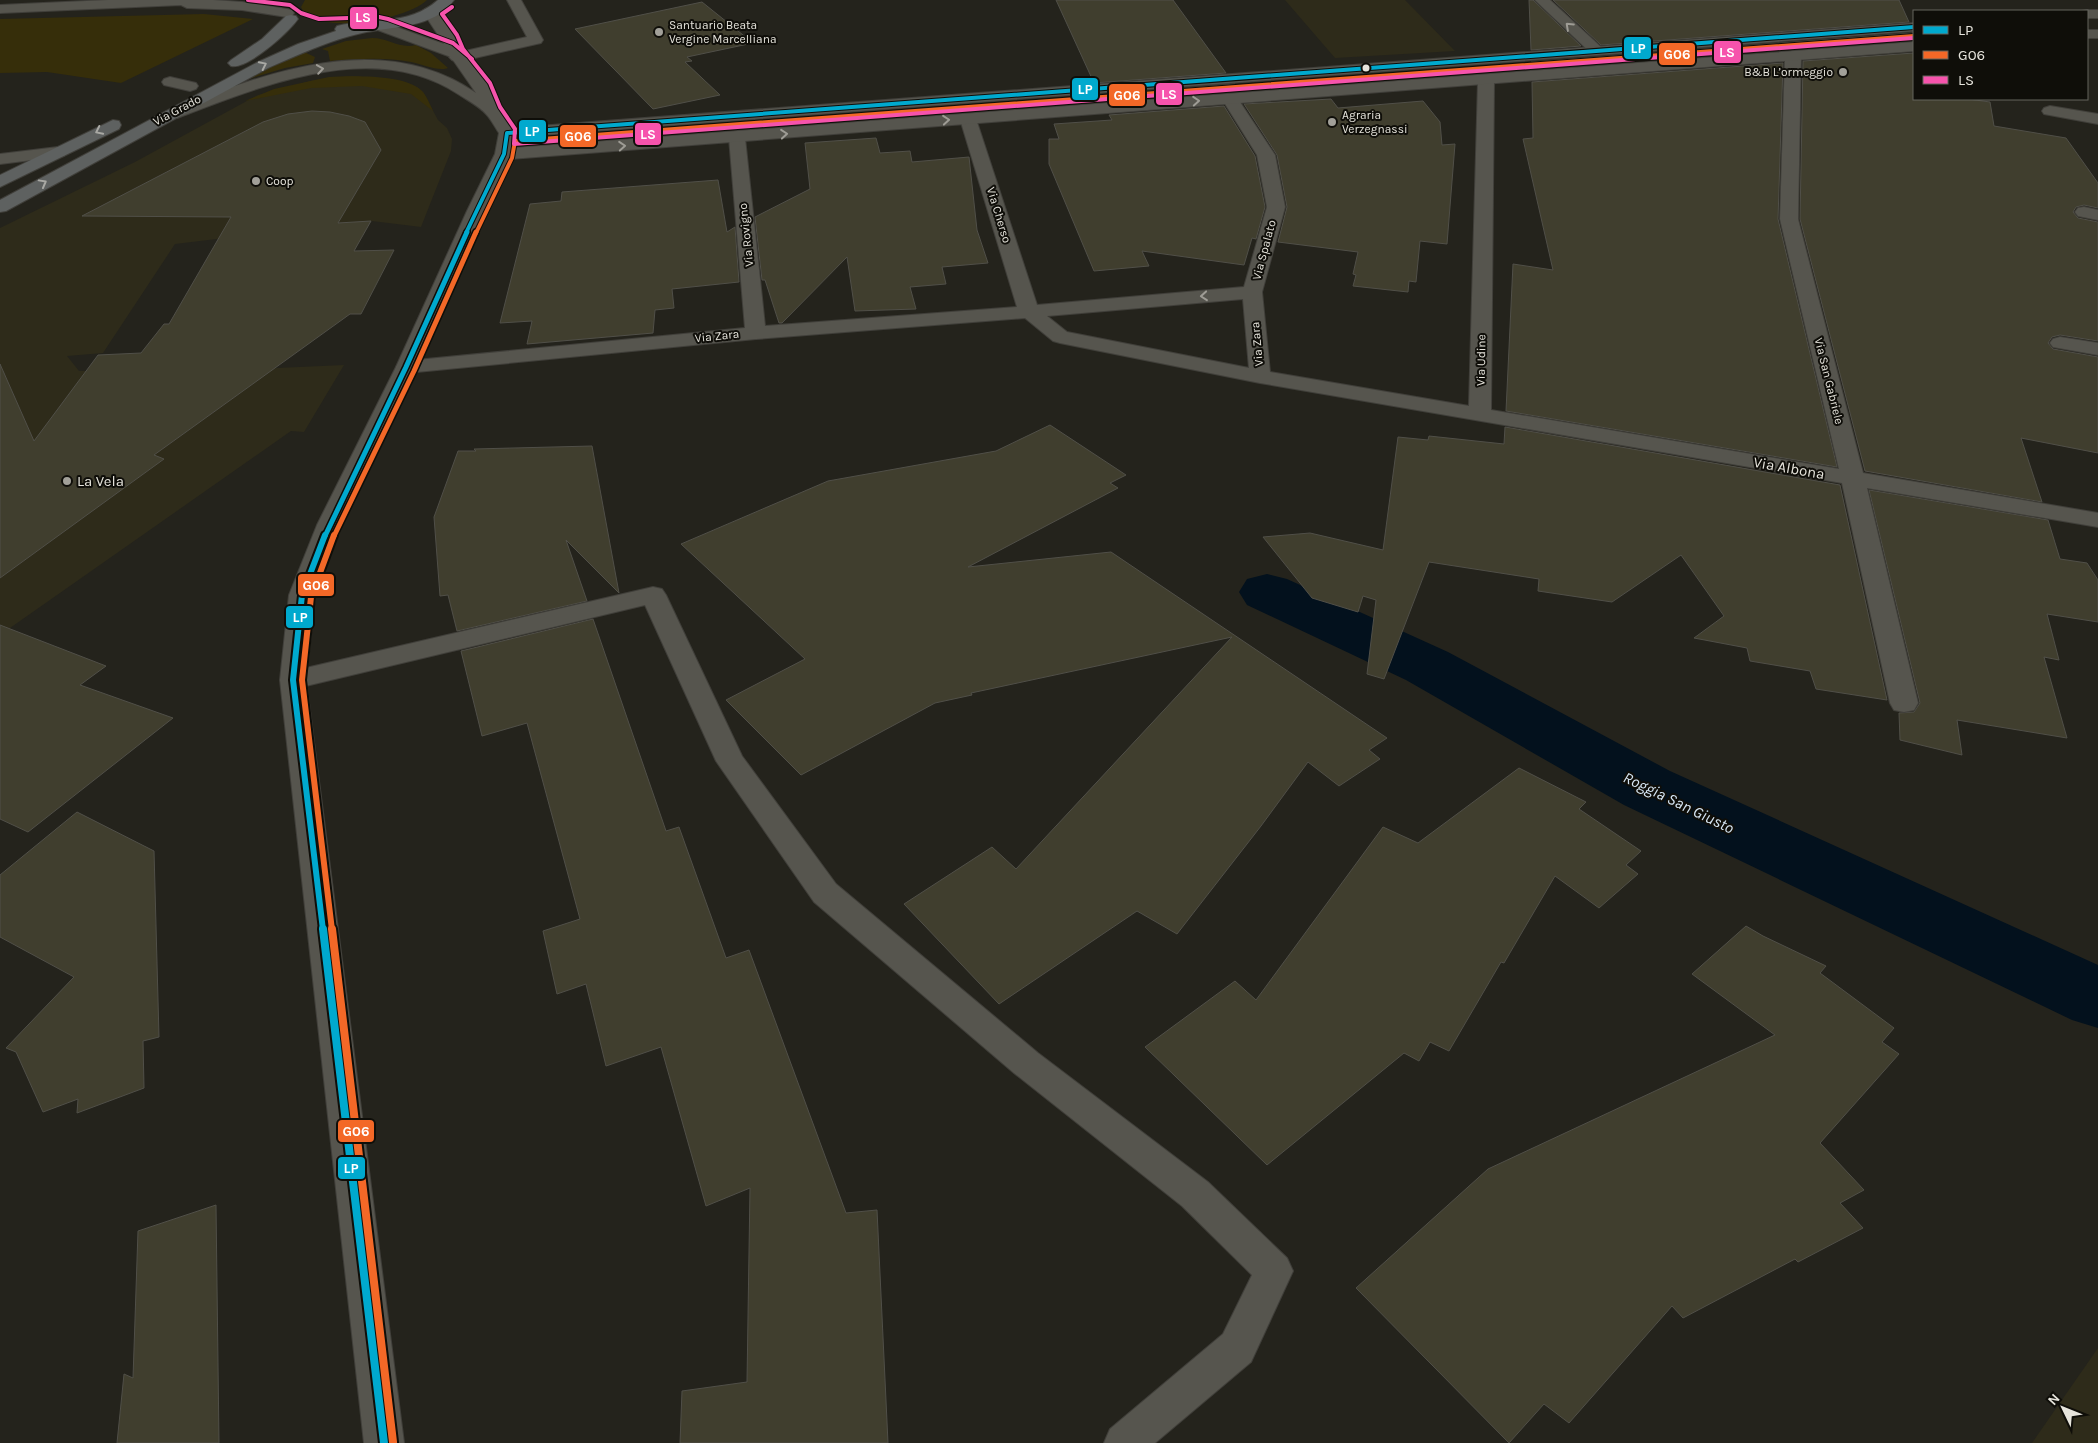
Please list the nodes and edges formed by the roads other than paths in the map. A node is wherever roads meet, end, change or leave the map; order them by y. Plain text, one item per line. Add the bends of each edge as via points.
1 (206, 0) edge
2 (447, 0) edge
3 (514, 0) edge
4 (1542, 0) edge
5 (173, 3) junction
6 (0, 10) edge
7 (290, 11) edge
8 (430, 12) junction
9 (380, 26) junction
10 (1913, 27) edge
11 (361, 28) junction
12 (1913, 47) edge
13 (1597, 51) junction
14 (457, 56) junction
15 (1793, 56) junction
16 (1486, 81) junction
17 (170, 82) dead end
18 (190, 86) junction
19 (1230, 98) junction
20 (163, 99) dead end
21 (492, 111) junction
22 (2050, 111) dead end
23 (128, 117) dead end
24 (968, 119) junction
25 (2098, 119) edge
26 (157, 120) junction
27 (737, 138) junction
28 (505, 144) junction
29 (58, 152) junction
30 (0, 159) edge
31 (0, 182) edge
32 (0, 207) edge
33 (1252, 292) junction
34 (1029, 312) junction
35 (756, 332) junction
36 (2060, 344) dead end
37 (2098, 349) edge
38 (406, 367) junction
39 (1260, 377) junction
40 (1480, 415) junction
41 (1853, 480) junction
42 (2098, 520) edge
43 (294, 680) junction
44 (1904, 703) dead end
45 (384, 1443) edge
46 (1124, 1443) edge

1 - 5 street
2 - 8 main road
3 - 14 street via 536,40
13 -> 4 street
5 - 6 street
5 - 7 street
7 - 11 main road via 302,24 319,28
7 - 18 main road, Via Grado via 267,42 233,65
8 - 9 main road
8 - 14 street
9 - 11 main road
9 - 14 street
10 - 13 street
26 -> 11 main road, Via Grado via 263,65 303,47
12 - 15 street
13 - 28 street
14 - 21 street via 482,87
15 - 16 street
15 - 41 street, Via San Gabriele via 1789,219
16 - 19 street
16 - 40 street, Via Udine
17 - 18 street
18 - 20 main road, Via Grado
24 -> 19 street
19 - 33 street, Via Spalato via 1266,155 1276,206
26 -> 21 street via 293,73 364,64 395,66 436,76
21 - 28 street
22 - 25 street
23 -> 29 main road
27 -> 24 street
24 - 34 street, Via Cherso
32 -> 26 main road, Via Grado
28 -> 27 street
27 - 35 street, Via Rovigno
28 - 38 street
29 - 30 street
29 - 31 main road
33 -> 34 street, Via Zara
33 - 39 street, Via Zara
34 - 35 street, Via Zara
34 - 39 street, Via Zara via 1060,337
35 - 38 street, Via Zara
36 - 37 street
38 - 43 street via 329,525 302,596
39 - 40 street
40 - 41 street, Via Albona
41 - 42 street, Via Albona
41 - 44 street, Via San Gabriele
43 - 45 street
43 - 46 street via 653,595 730,761 825,893 1026,1063 1195,1194 1274,1271 1237,1348

